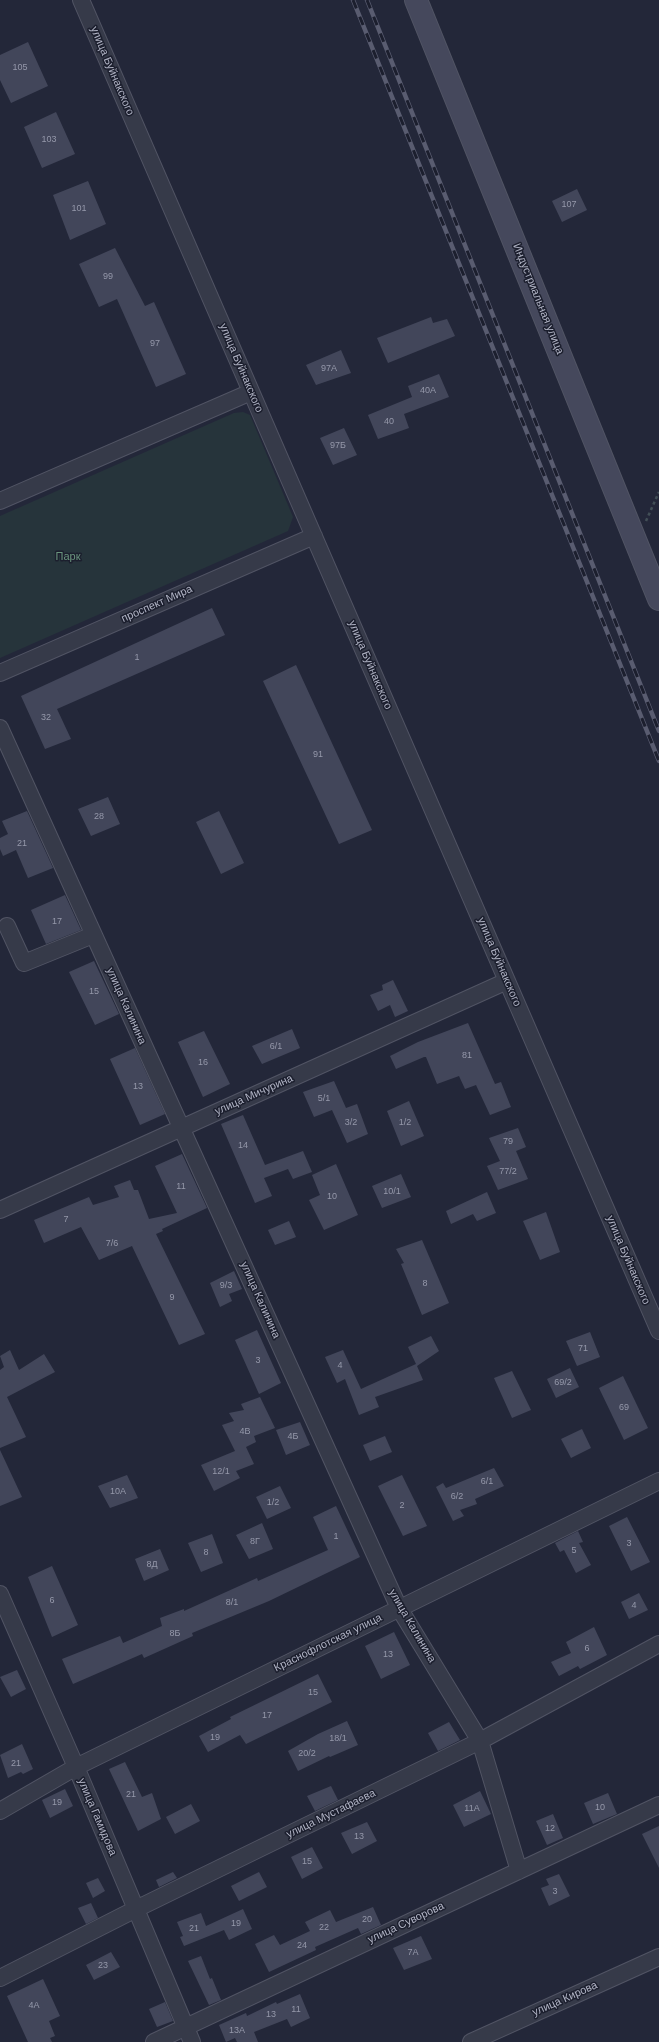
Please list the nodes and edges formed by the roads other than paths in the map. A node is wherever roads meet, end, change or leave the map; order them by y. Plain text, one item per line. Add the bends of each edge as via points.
1 (81, 0) edge
2 (416, 0) edge
3 (251, 392) junction
4 (0, 501) edge
5 (314, 536) junction
6 (659, 599) edge
7 (0, 673) edge
8 (0, 728) edge
9 (8, 926) dead end
10 (93, 935) junction
11 (507, 981) junction
12 (182, 1128) junction
13 (0, 1210) edge
14 (659, 1330) edge
15 (659, 1481) edge
16 (0, 1594) edge
17 (400, 1608) junction
18 (659, 1644) edge
19 (480, 1741) junction
20 (76, 1767) junction
21 (659, 1805) edge
22 (0, 1811) edge
23 (519, 1871) junction
24 (136, 1909) junction
25 (659, 1957) edge
26 (0, 1978) edge
27 (185, 2027) junction
28 (154, 2042) edge
29 (192, 2042) edge
30 (471, 2042) edge

1 - 3 street, улица Буйнакского
2 - 6 street, Индустриальная улица
3 - 4 street
3 - 5 street, улица Буйнакского
5 - 7 street, проспект Мира
5 - 11 street, улица Буйнакского
8 - 10 street, улица Калинина
9 - 10 street via 24,963
10 - 12 street, улица Калинина
11 - 12 street, улица Мичурина
11 - 14 street, улица Буйнакского
12 - 13 street, улица Мичурина
12 - 17 street, улица Калинина
15 - 17 street, Краснофлотская улица
16 - 20 street, улица Гамидова
17 - 19 street, улица Калинина
17 - 20 street, Краснофлотская улица
18 - 19 street, улица Мустафаева
19 - 23 street, улица Калинина
19 - 24 street, улица Мустафаева
20 - 22 street, Краснофлотская улица
20 - 24 street, улица Гамидова
21 - 23 street, улица Суворова
23 - 27 street, улица Суворова
24 - 26 street, улица Мустафаева
24 - 27 street, улица Гамидова
25 - 30 street, улица Кирова
27 - 28 street, улица Суворова
27 - 29 street, улица Гамидова

